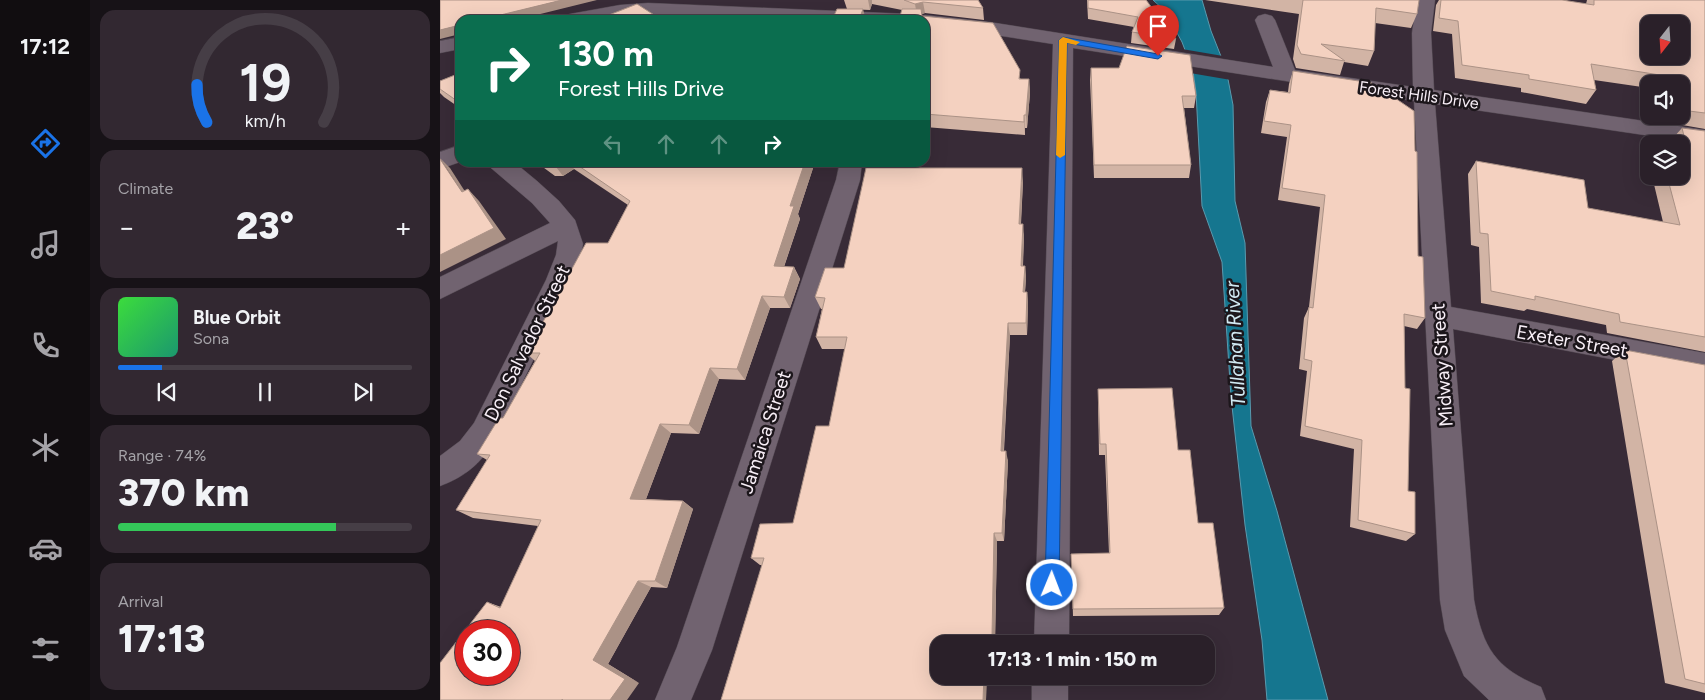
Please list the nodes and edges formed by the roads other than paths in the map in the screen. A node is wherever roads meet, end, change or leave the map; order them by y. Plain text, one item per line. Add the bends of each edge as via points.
1 (1426, 0) edge
2 (684, 14) edge
3 (598, 15) edge
4 (722, 15) edge
5 (1265, 20) dead end
6 (930, 22) edge
7 (1063, 40) junction
8 (455, 44) edge
9 (440, 47) edge
10 (1287, 76) junction
11 (1424, 95) junction
12 (1705, 137) edge
13 (455, 155) edge
14 (440, 161) edge
15 (505, 167) edge
16 (850, 167) edge
17 (566, 226) junction
18 (440, 289) edge
19 (1439, 316) junction
20 (1705, 365) edge
21 (440, 472) edge
22 (1051, 635) edge
23 (1050, 685) edge
24 (673, 700) edge
25 (1050, 700) edge
26 (1528, 700) edge

1 - 11 street, Midway Street via 1422,9
2 - 3 street via 620,11
2 - 4 street
5 - 10 street
6 - 7 street, Forest Hills Drive
7 - 10 street, Forest Hills Drive
7 - 22 street
8 - 9 street
10 - 11 street, Forest Hills Drive
11 - 12 street, Forest Hills Drive
11 - 19 street, Midway Street
13 - 14 street
15 - 17 street
16 - 24 street, Jamaica Street via 697,641
17 - 18 street
17 - 21 street, Don Salvador Street via 570,240 559,280 484,432 465,458
19 - 20 street, Exeter Street
19 - 26 street, Midway Street via 1457,600 1462,630 1477,663 1505,690
23 - 25 street

